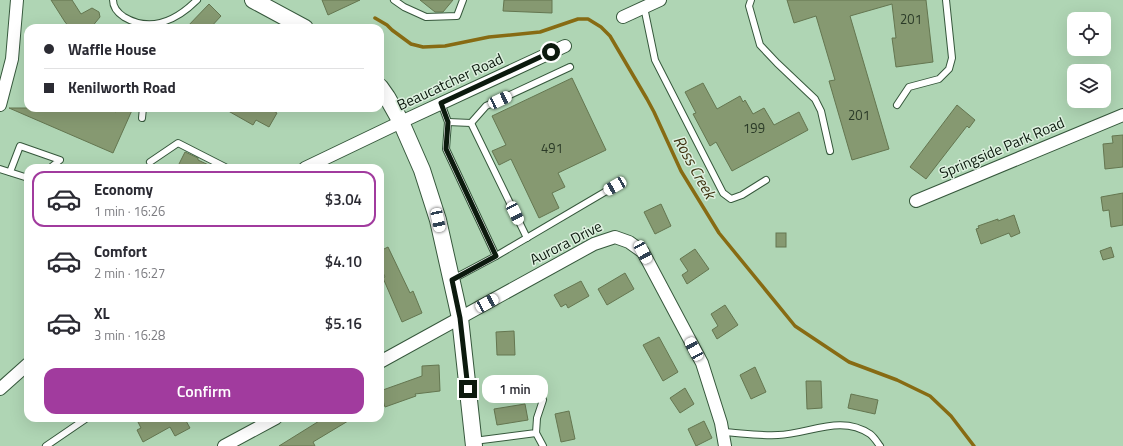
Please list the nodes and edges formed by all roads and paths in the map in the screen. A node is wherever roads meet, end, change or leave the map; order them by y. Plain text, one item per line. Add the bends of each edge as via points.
1 (17, 0) edge
2 (113, 0) edge
3 (197, 0) edge
4 (253, 0) edge
5 (394, 0) edge
6 (463, 0) edge
7 (660, 0) edge
8 (751, 0) edge
9 (946, 0) edge
10 (644, 7) junction
11 (623, 17) dead end
12 (140, 24) edge
13 (159, 24) edge
14 (298, 24) edge
15 (565, 46) dead end
16 (570, 67) dead end
17 (384, 92) edge
18 (441, 103) junction
19 (0, 105) edge
20 (897, 105) dead end
21 (143, 112) edge
22 (1123, 115) edge
23 (142, 118) dead end
24 (401, 122) junction
25 (448, 122) junction
26 (471, 123) junction
27 (830, 151) dead end
28 (150, 162) dead end
29 (55, 164) edge
30 (219, 164) edge
31 (313, 164) edge
32 (0, 169) edge
33 (10, 172) junction
34 (24, 177) edge
35 (766, 180) dead end
36 (615, 186) dead end
37 (916, 201) dead end
38 (527, 238) junction
39 (496, 256) junction
40 (452, 280) junction
41 (460, 318) junction
42 (384, 360) edge
43 (24, 368) edge
44 (0, 389) edge
45 (543, 400) dead end
46 (81, 422) edge
47 (269, 422) edge
48 (723, 432) junction
49 (536, 433) junction
50 (474, 444) edge
51 (46, 446) edge
52 (224, 446) edge
53 (543, 446) edge
54 (725, 446) edge
55 (880, 446) edge

1 - 19 street via 12,59
2 - 12 lane via 114,8 121,15
3 - 13 lane via 175,18
4 - 14 street
5 - 6 lane via 426,17 456,16
7 - 10 street
8 - 27 lane via 749,6 760,45 815,99 821,110
9 - 20 lane via 952,58 949,69 939,78 909,87
10 - 11 street
10 - 35 lane via 655,60 723,193 731,199
15 - 18 street, Beaucatcher Road
16 - 26 lane via 486,106
17 - 24 street
18 - 24 street, Beaucatcher Road
18 - 25 lane
21 - 23 lane
22 - 37 street, Springside Park Road
24 - 31 street, Beaucatcher Road
24 - 40 street via 422,170 438,220
25 - 26 lane
25 - 39 lane via 446,149
26 - 38 lane
28 - 30 lane via 178,142
29 - 33 lane via 60,160 20,146
32 - 33 lane
33 - 34 lane
36 - 38 lane
38 - 39 lane
39 - 40 lane
40 - 41 street
41 - 42 street, Aurora Drive
41 - 48 street, Aurora Drive via 594,244 615,237 629,242 643,252 702,363
41 - 50 street
43 - 44 street
45 - 49 lane via 536,418
46 - 51 lane
47 - 52 street
48 - 54 street, Aurora Drive
48 - 55 lane via 778,435 831,425 843,426 871,434
49 - 50 lane
49 - 53 lane

